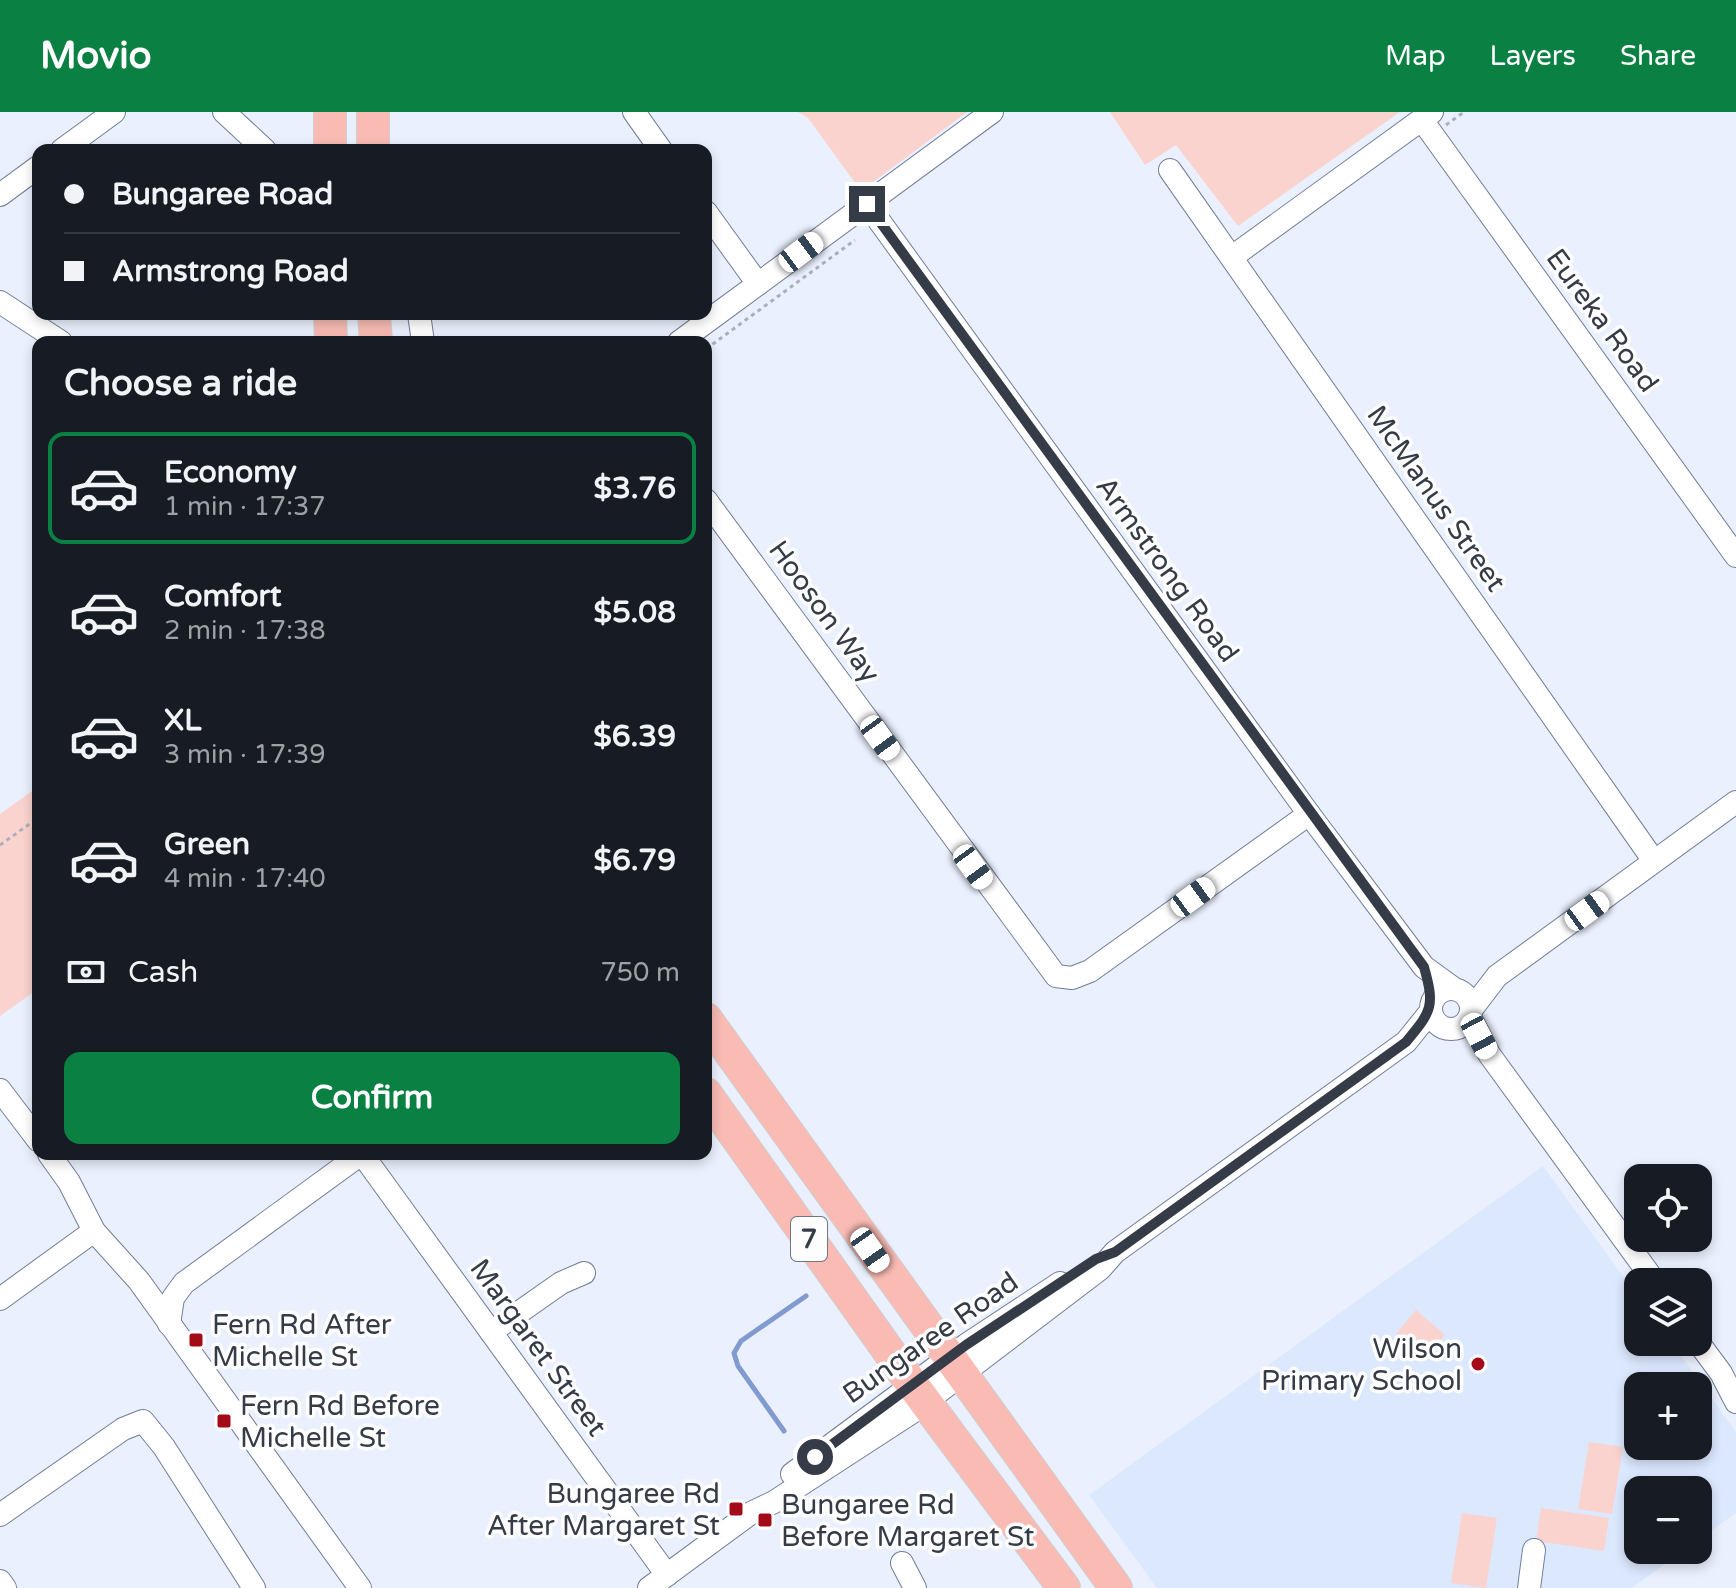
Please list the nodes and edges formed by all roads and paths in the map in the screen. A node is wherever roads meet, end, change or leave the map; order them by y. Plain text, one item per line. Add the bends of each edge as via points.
1 (114, 112) edge
2 (224, 112) edge
3 (330, 112) edge
4 (373, 112) edge
5 (634, 112) edge
6 (992, 112) edge
7 (1427, 116) edge
8 (70, 144) edge
9 (259, 144) edge
10 (330, 144) edge
11 (373, 144) edge
12 (657, 144) edge
13 (1170, 170) dead end
14 (32, 171) edge
15 (0, 195) edge
16 (867, 204) junction
17 (712, 220) edge
18 (855, 240) dead end
19 (1232, 257) junction
20 (758, 284) junction
21 (0, 302) edge
22 (712, 318) edge
23 (709, 320) edge
24 (52, 336) edge
25 (687, 336) edge
26 (712, 345) edge
27 (712, 508) edge
28 (1736, 556) edge
29 (1736, 802) edge
30 (1309, 814) junction
31 (32, 822) edge
32 (0, 845) edge
33 (1654, 861) junction
34 (1424, 967) junction
35 (1497, 976) junction
36 (1455, 989) junction
37 (1470, 1014) junction
38 (1439, 1017) junction
39 (712, 1027) edge
40 (1489, 1054) junction
41 (0, 1090) edge
42 (712, 1102) edge
43 (32, 1132) edge
44 (53, 1160) edge
45 (353, 1160) edge
46 (365, 1160) edge
47 (94, 1231) junction
48 (1645, 1268) edge
49 (584, 1273) dead end
50 (0, 1299) edge
51 (169, 1324) junction
52 (491, 1332) junction
53 (1712, 1355) edge
54 (954, 1367) junction
55 (1731, 1373) edge
56 (919, 1393) junction
57 (1736, 1402) edge
58 (0, 1515) edge
59 (1534, 1550) dead end
60 (902, 1563) dead end
61 (0, 1581) edge
62 (658, 1581) edge
63 (5, 1588) edge
64 (254, 1588) edge
65 (360, 1588) edge
66 (915, 1588) edge
67 (1064, 1588) edge
68 (1116, 1588) edge
69 (1529, 1588) edge

1 - 8 street
2 - 9 street
3 - 10 highway
4 - 11 highway
5 - 12 street
6 - 16 street
7 - 19 street
7 - 28 street, Eureka Road
13 - 19 street, McManus Street
14 - 15 street
16 - 20 street
16 - 30 street, Armstrong Road
17 - 20 street
18 - 26 path
19 - 33 street, McManus Street
20 - 22 street
21 - 24 street
23 - 25 street
27 - 30 street, Hooson Way via 1056,976 1072,978 1090,971
29 - 33 street
30 - 34 street, Armstrong Road
31 - 32 path
33 - 35 street
34 - 36 street, Armstrong Road
34 - 38 street, Armstrong Road
35 - 36 street
35 - 37 street
36 - 37 street via 1468,997
36 - 38 street via 1441,991
37 - 38 street via 1462,1026
37 - 40 street
38 - 40 street
38 - 54 street, Bungaree Road via 1115,1252 1100,1269
39 - 54 highway, 7
40 - 48 street
41 - 43 street
42 - 56 highway, 7
44 - 47 street
45 - 51 street via 184,1283 173,1298
46 - 52 street, Margaret Street
47 - 50 street
47 - 51 street
49 - 52 street
51 - 65 street
52 - 62 street, Margaret Street
53 - 55 street
54 - 56 street, Bungaree Road
54 - 68 highway, 7
55 - 57 street
56 - 62 street, Bungaree Road via 766,1494 751,1513
56 - 67 highway, 7
58 - 64 street via 123,1429 143,1421
59 - 69 street
60 - 66 street
61 - 63 street

